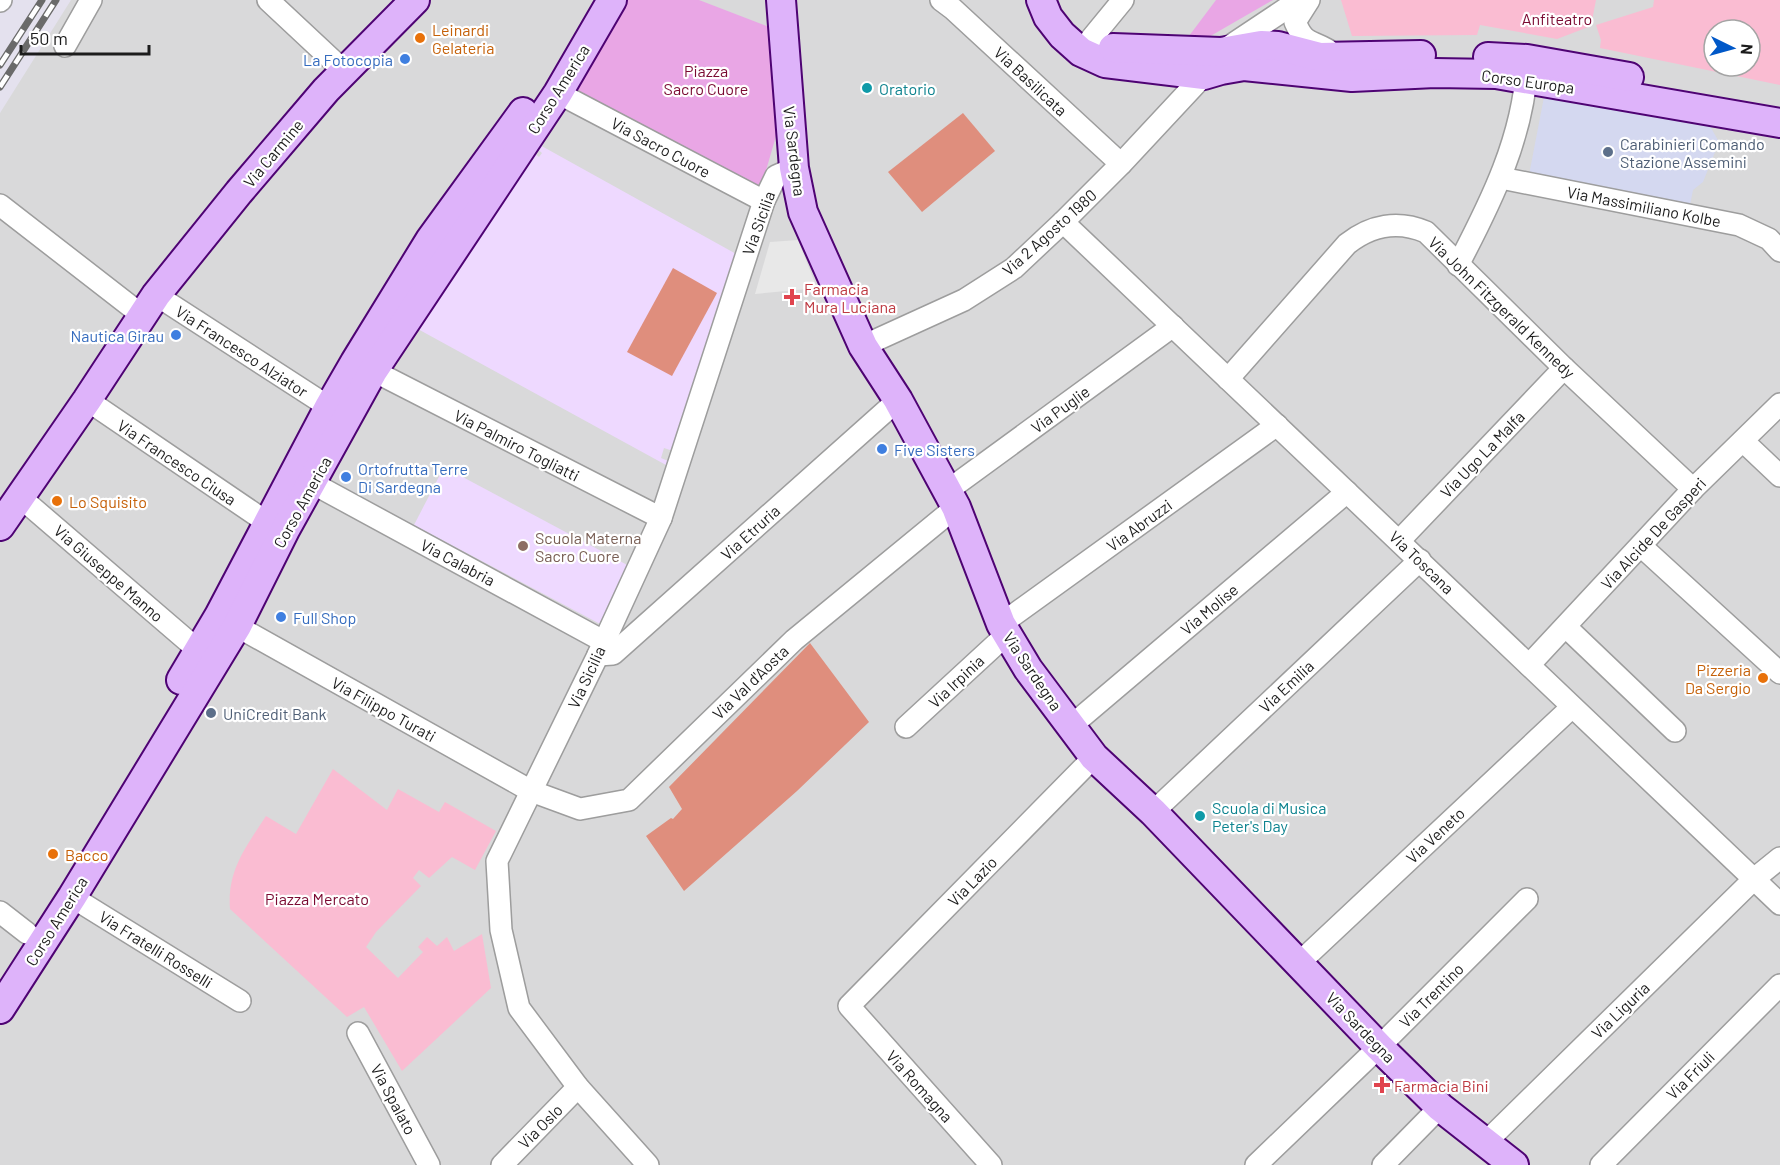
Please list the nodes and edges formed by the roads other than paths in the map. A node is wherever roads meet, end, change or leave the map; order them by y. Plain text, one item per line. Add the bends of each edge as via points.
1 (91, 0) edge
2 (267, 0) edge
3 (415, 0) edge
4 (597, 0) edge
5 (612, 0) edge
6 (781, 0) edge
7 (941, 0) edge
8 (1041, 0) edge
9 (1057, 0) edge
10 (1124, 0) edge
11 (1299, 0) edge
12 (1309, 0) edge
13 (1091, 39) junction
14 (65, 46) dead end
15 (1221, 52) junction
16 (1335, 56) junction
17 (1527, 69) junction
18 (344, 71) junction
19 (1204, 75) junction
20 (558, 93) junction
21 (1780, 104) edge
22 (1780, 123) edge
23 (1121, 164) junction
24 (794, 168) junction
25 (1501, 178) junction
26 (764, 201) junction
27 (0, 205) edge
28 (1063, 222) junction
29 (1780, 250) edge
30 (1458, 265) junction
31 (149, 306) junction
32 (1173, 326) junction
33 (864, 346) junction
34 (364, 366) junction
35 (1564, 368) junction
36 (1228, 379) junction
37 (87, 400) junction
38 (898, 400) junction
39 (1780, 405) edge
40 (329, 407) junction
41 (1277, 425) junction
42 (1743, 441) junction
43 (1780, 476) edge
44 (312, 483) junction
45 (1693, 489) junction
46 (1347, 492) junction
47 (20, 497) junction
48 (951, 499) junction
49 (661, 518) junction
50 (0, 526) edge
51 (276, 526) junction
52 (1400, 540) junction
53 (1641, 546) junction
54 (1420, 560) junction
55 (228, 621) junction
56 (1566, 627) junction
57 (1004, 629) junction
58 (601, 648) junction
59 (198, 650) junction
60 (1529, 665) junction
61 (1780, 673) edge
62 (1572, 706) junction
63 (1071, 726) junction
64 (906, 727) dead end
65 (1675, 731) dead end
66 (1094, 757) junction
67 (531, 791) junction
68 (1153, 812) junction
69 (1780, 858) edge
70 (1754, 879) junction
71 (72, 897) junction
72 (1527, 899) dead end
73 (1780, 904) edge
74 (0, 912) edge
75 (27, 933) junction
76 (1299, 963) junction
77 (0, 976) edge
78 (1780, 986) edge
79 (240, 1001) dead end
80 (849, 1006) joint
81 (0, 1009) edge
82 (358, 1033) dead end
83 (1379, 1047) junction
84 (578, 1088) junction
85 (1440, 1107) junction
86 (1486, 1142) junction
87 (429, 1165) edge
88 (502, 1165) edge
89 (648, 1165) edge
90 (991, 1165) edge
91 (1256, 1165) edge
92 (1383, 1165) edge
93 (1514, 1165) edge
94 (1601, 1165) edge

1 - 14 street
2 - 18 street
3 - 18 street, Via Carmine
4 - 34 street, Corso America via 550,75 430,240
5 - 20 street, Corso America
6 - 24 street, Via Sardegna
7 - 23 street, Via Basilicata
8 - 19 street, Corso Europa via 1048,17 1081,52 1105,63
9 - 13 street, Corso Europa via 1072,23
10 - 13 street
11 - 15 street
12 - 16 street, Corso Europa via 1294,22 1308,42
13 - 15 street, Corso Europa via 1103,47
15 - 16 street, Corso Europa via 1261,45 1320,57
15 - 19 street
16 - 17 street, Corso Europa via 1456,55
17 - 19 street, Corso Europa via 1496,74 1352,77 1245,66
17 - 21 street, Corso Europa
17 - 22 street, Corso Europa
17 - 25 street via 1516,134
18 - 31 street, Via Carmine via 239,192
19 - 23 street, Via 2 Agosto 1980
20 - 26 street, Via Sacro Cuore
20 - 34 street, Corso America
23 - 28 street, Via 2 Agosto 1980
24 - 26 street, Via Sicilia via 776,176
24 - 33 street, Via Sardegna via 803,212
25 - 29 street, Via Massimiliano Kolbe via 1739,225 1769,238
25 - 30 street
26 - 49 street, Via Sicilia
27 - 31 street
28 - 32 street, Via Toscana
28 - 33 street, Via 2 Agosto 1980 via 1014,268 964,300
30 - 35 street, Via John Fitzgerald Kennedy
30 - 36 street, Via John Fitzgerald Kennedy via 1426,232 1410,225 1382,226 1360,233
31 - 37 street, Via Carmine
31 - 40 street, Via Francesco Alziator
32 - 36 street, Via Toscana
32 - 48 street, Via Puglie
33 - 38 street, Via Sardegna
34 - 40 street, Corso America
34 - 44 street, Corso America
34 - 49 street, Via Palmiro Togliatti
35 - 45 street, Via John Fitzgerald Kennedy
35 - 52 street, Via Ugo La Malfa
36 - 41 street, Via Toscana
37 - 47 street, Via Carmine
37 - 51 street, Via Francesco Ciusa
38 - 48 street, Via Sardegna
38 - 58 street, Via Etruria via 613,654
39 - 42 street, Via Alcide De Gasperi
40 - 51 street, Corso America
41 - 46 street, Via Toscana
41 - 57 street, Via Abruzzi
42 - 43 street
42 - 45 street, Via Alcide De Gasperi
44 - 51 street, Corso America
44 - 58 street, Via Calabria
45 - 53 street, Via Alcide De Gasperi
46 - 52 street, Via Toscana
46 - 63 street, Via Molise
47 - 50 street, Via Carmine
47 - 59 street, Via Giuseppe Manno
48 - 57 street, Via Sardegna
48 - 67 street, Via Val d'Aosta via 794,640 629,800 580,809
49 - 58 street, Via Sicilia
51 - 55 street, Corso America
52 - 54 street, Via Toscana
53 - 56 street, Via Alcide De Gasperi
53 - 61 street
54 - 60 street, Via Toscana
54 - 68 street, Via Emilia
55 - 59 street, Corso America
55 - 67 street, Via Filippo Turati
55 - 71 street, Corso America
56 - 60 street, Via Alcide De Gasperi
56 - 65 street
57 - 63 street, Via Sardegna
57 - 64 street, Via Irpinia
58 - 67 street, Via Sicilia
59 - 75 street, Corso America via 125,778
60 - 62 street, Via Toscana
62 - 70 street, Via Toscana
62 - 76 street, Via Veneto
63 - 66 street, Via Sardegna
66 - 68 street, Via Sardegna
66 - 80 street, Via Lazio
67 - 84 street, Via Sicilia via 497,861 501,930 519,1008
68 - 76 street, Via Sardegna
69 - 70 street, Via Liguria
70 - 73 street, Via Toscana
70 - 86 street, Via Liguria
71 - 79 street, Via Fratelli Rosselli
71 - 81 street, Corso America
72 - 83 street, Via Trentino
74 - 75 street
75 - 77 street, Corso America
76 - 83 street, Via Sardegna
78 - 94 street, Via Friuli
80 - 90 street, Via Romagna
82 - 87 street, Via Spalato
83 - 85 street, Via Sardegna
83 - 91 street, Via Trentino
84 - 88 street, Via Oslo
84 - 89 street, Via Sicilia
85 - 86 street, Via Sardegna
85 - 92 street
86 - 93 street, Via Sardegna

